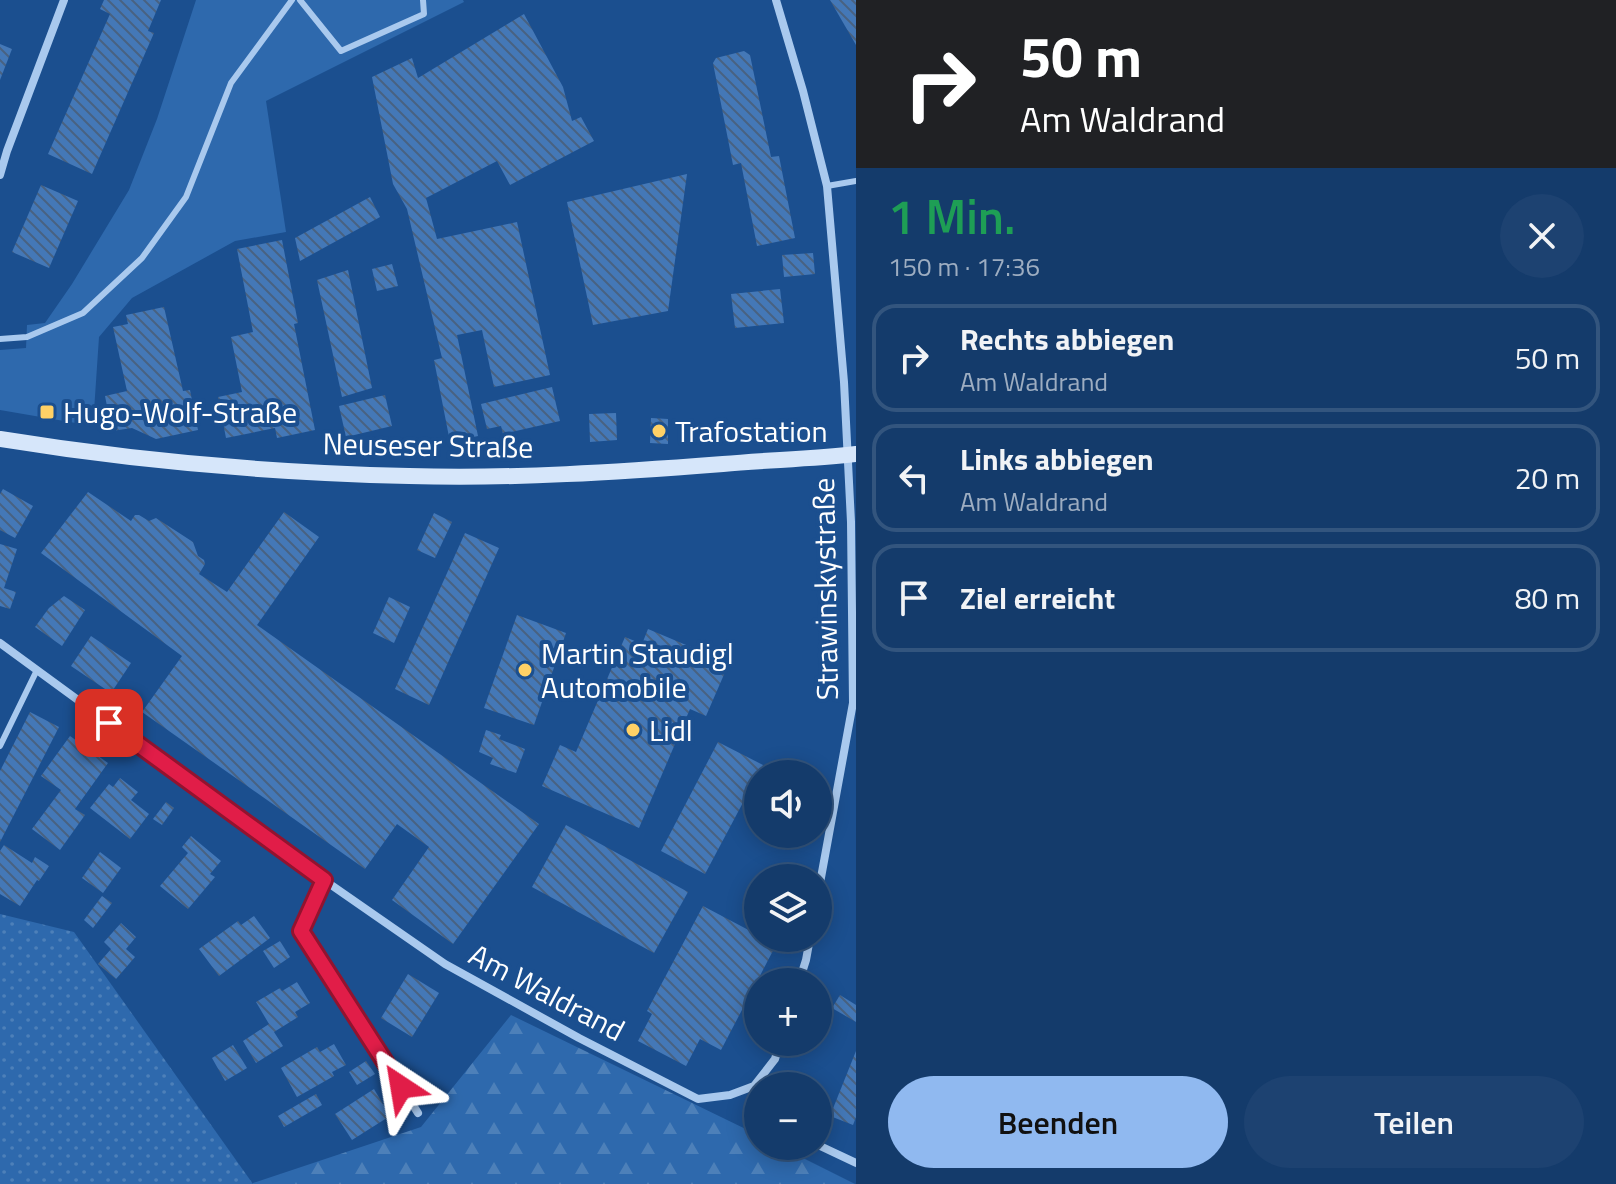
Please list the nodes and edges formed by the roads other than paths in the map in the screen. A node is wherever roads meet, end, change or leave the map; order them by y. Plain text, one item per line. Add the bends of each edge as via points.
1 (64, 0) edge
2 (292, 0) edge
3 (300, 0) edge
4 (423, 0) edge
5 (780, 1) edge
6 (3, 149) edge
7 (0, 175) edge
8 (856, 181) edge
9 (827, 186) junction
10 (0, 339) edge
11 (0, 439) edge
12 (851, 454) edge
13 (0, 643) edge
14 (37, 670) junction
15 (0, 746) edge
16 (823, 864) edge
17 (324, 880) junction
18 (744, 1092) edge
19 (418, 1113) dead end
20 (832, 1152) edge
21 (856, 1163) edge

1 - 6 street
2 - 10 lane via 231,83 186,197 142,258 83,313 27,337
3 - 4 lane via 341,51 424,14
5 - 9 street, Strawinskystraße
6 - 7 street
8 - 9 lane
9 - 12 street, Strawinskystraße
11 - 12 main road, Neuseser Straße via 199,464 411,476 600,472
12 - 16 street, Strawinskystraße via 853,703
13 - 14 street, Am Waldrand
14 - 15 lane
14 - 17 street, Am Waldrand
17 - 18 street, Am Waldrand via 445,964 698,1099
17 - 19 street via 301,931
20 - 21 street

